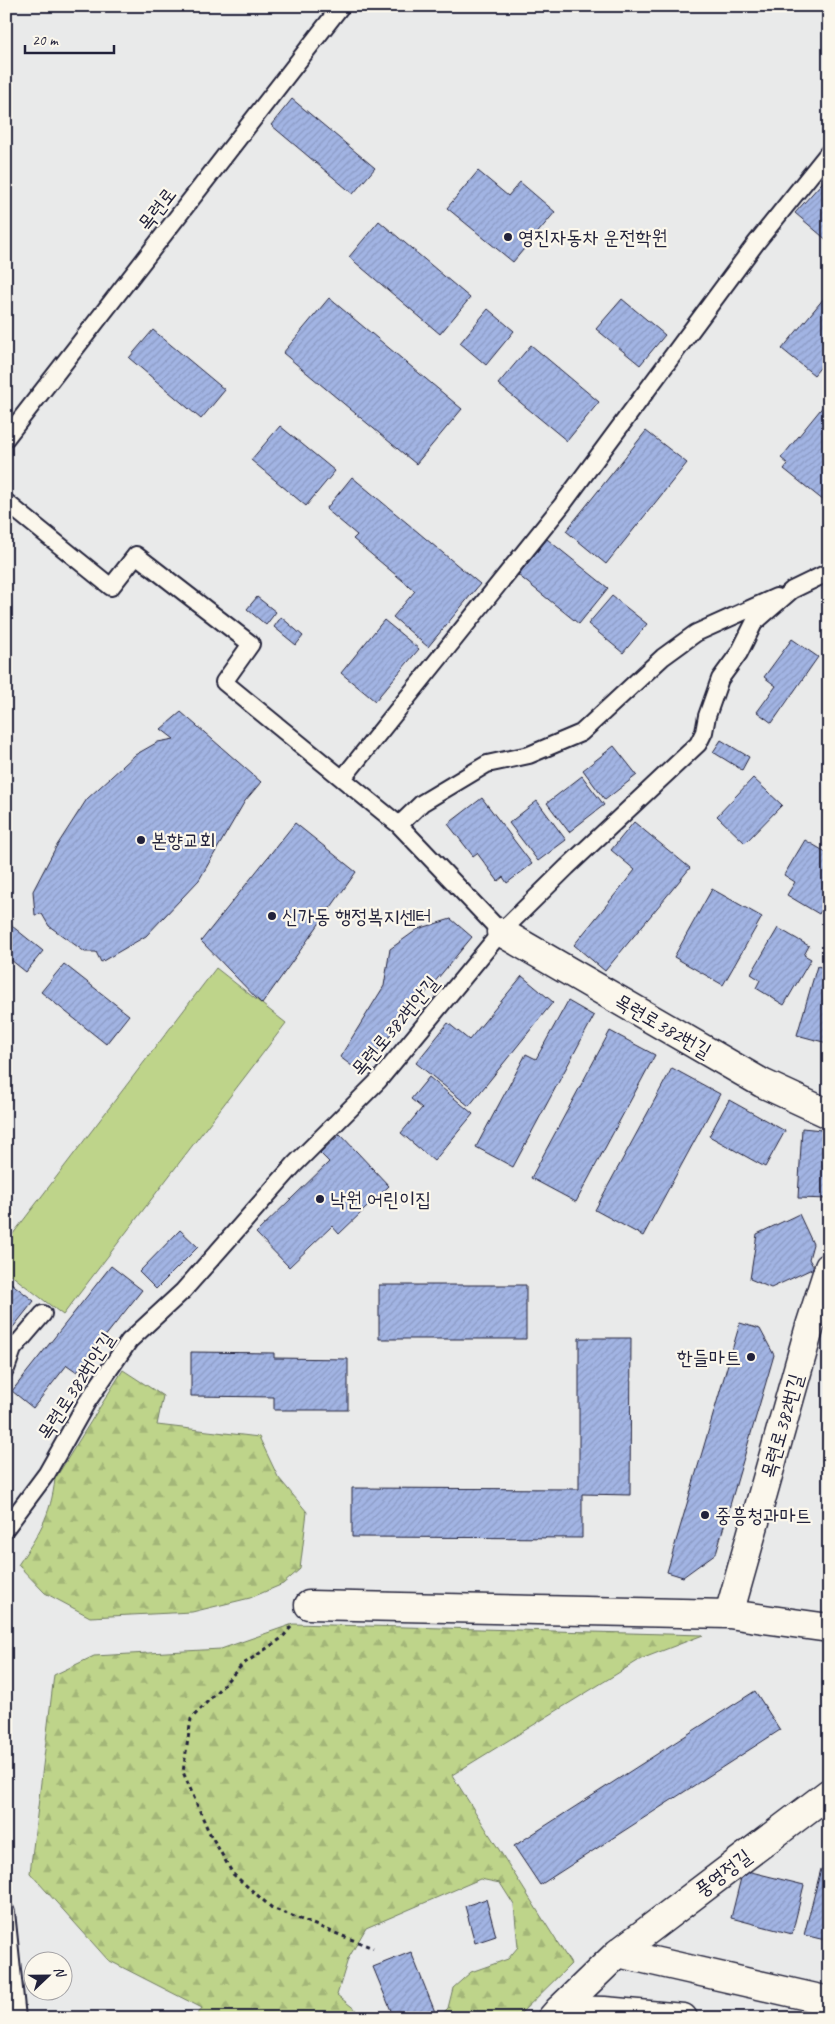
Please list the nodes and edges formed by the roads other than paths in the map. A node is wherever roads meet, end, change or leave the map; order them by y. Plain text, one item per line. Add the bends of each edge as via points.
1 (341, 6) edge
2 (829, 152) edge
3 (6, 438) edge
4 (6, 502) edge
5 (829, 572) edge
6 (792, 590) junction
7 (343, 778) junction
8 (399, 825) junction
9 (501, 932) junction
10 (829, 1114) edge
11 (829, 1267) edge
12 (43, 1314) dead end
13 (6, 1369) edge
14 (6, 1528) edge
15 (310, 1605) road end
16 (729, 1614) junction
17 (829, 1628) edge
18 (829, 1793) edge
19 (6, 1912) edge
20 (618, 1953) junction
21 (829, 2001) edge
22 (555, 2014) edge
23 (17, 2018) edge
24 (684, 2018) edge

1 - 3 lane, 목련로
2 - 7 lane via 756,244 562,505
4 - 7 lane via 111,587 136,555 251,644 224,682
5 - 6 lane, 목련로382번안길
6 - 8 lane via 696,633 663,657 581,733 529,755 487,764 422,803
6 - 9 lane, 목련로382번안길 via 754,623 720,680 698,744
7 - 8 lane
8 - 9 lane
9 - 10 street, 목련로382번길 via 762,1083
9 - 14 lane, 목련로382번안길 via 379,1080 294,1165 183,1291 129,1341 87,1402 47,1473
11 - 16 street, 목련로382번길
12 - 13 lane via 14,1349
15 - 16 street
16 - 17 street
18 - 20 street, 풍영정길
19 - 23 lane
20 - 21 street
20 - 22 street, 풍영정길
22 - 24 street, 풍영정길 via 604,2011

